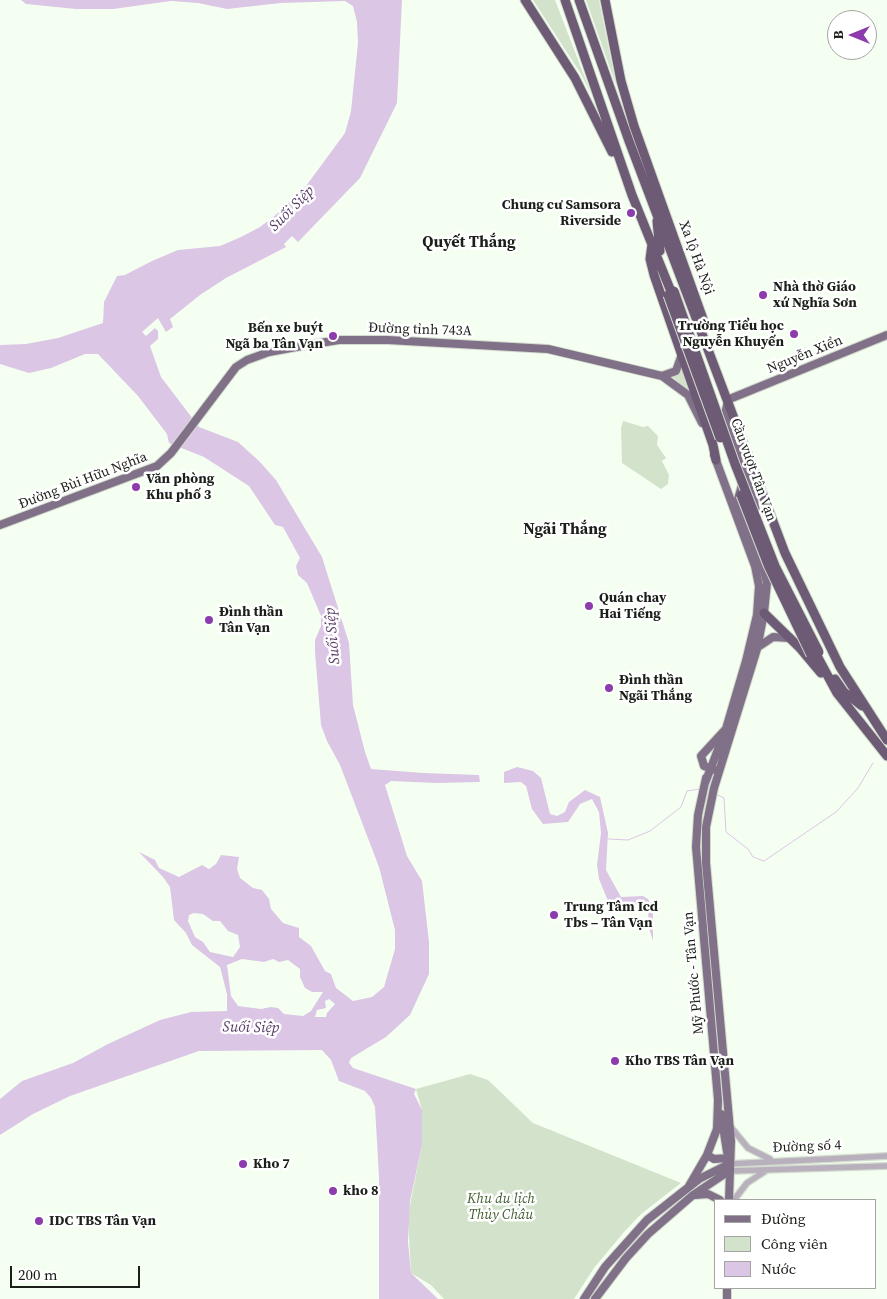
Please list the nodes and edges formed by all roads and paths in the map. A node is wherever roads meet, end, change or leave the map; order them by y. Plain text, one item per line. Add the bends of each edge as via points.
1 (525, 0) edge
2 (565, 0) edge
3 (579, 0) edge
4 (605, 0) edge
5 (633, 150) junction
6 (647, 162) junction
7 (624, 172) junction
8 (644, 180) junction
9 (657, 214) junction
10 (652, 242) junction
11 (671, 294) junction
12 (887, 335) edge
13 (682, 354) junction
14 (662, 376) junction
15 (730, 399) junction
16 (736, 447) junction
17 (170, 453) joint
18 (716, 460) junction
19 (0, 525) edge
20 (761, 561) junction
21 (761, 610) junction
22 (790, 638) junction
23 (757, 649) junction
24 (816, 656) junction
25 (854, 691) junction
26 (837, 693) junction
27 (865, 708) junction
28 (874, 722) junction
29 (723, 732) junction
30 (887, 740) edge
31 (878, 745) junction
32 (887, 756) edge
33 (887, 761) edge
34 (713, 770) junction
35 (718, 1100) junction
36 (729, 1124) junction
37 (713, 1142) junction
38 (707, 1155) junction
39 (887, 1156) edge
40 (775, 1160) junction
41 (729, 1164) junction
42 (887, 1166) edge
43 (768, 1169) junction
44 (689, 1186) junction
45 (693, 1195) junction
46 (718, 1199) edge
47 (729, 1199) edge
48 (735, 1199) edge
49 (605, 1267) junction
50 (613, 1274) junction
51 (584, 1299) edge
52 (595, 1299) edge

1 - 7 highway via 575,78
2 - 7 highway
3 - 5 highway, Xa lộ Hà Nội
4 - 6 highway via 621,82
5 - 6 highway, Xa lộ Hà Nội
5 - 8 highway, Xa lộ Hà Nội
6 - 8 highway
6 - 15 highway, Xa lộ Hà Nội
7 - 10 highway
8 - 9 highway, Xa lộ Hà Nội
9 - 11 highway, Xa lộ Hà Nội via 658,245
9 - 15 highway, Xa lộ Hà Nội
10 - 11 highway
10 - 13 highway via 650,259 654,275
11 - 24 highway, Cầu vượt Tân Vạn, bridge via 752,517 782,589
12 - 15 main road, Nguyễn Xiển
13 - 14 main road via 676,371
13 - 18 highway
14 - 17 main road, Đường tỉnh 743A via 548,349 339,340 269,352 236,367
14 - 18 main road, Đường tỉnh 743A via 690,399
15 - 16 main road via 725,414
15 - 25 highway, Xa lộ Hà Nội via 774,523 781,529 820,619 820,626
16 - 20 main road via 744,454 750,477
16 - 20 main road via 744,478 738,500
17 - 19 main road, Đường Bùi Hữu Nghĩa via 151,469
18 - 21 main road, Đường tỉnh 743A via 759,577
20 - 21 main road via 767,583
21 - 22 highway
21 - 23 main road, Mỹ Phước - Tân Vạn
21 - 29 main road, Mỹ Phước - Tân Vạn
22 - 23 main road via 778,635
22 - 26 highway
23 - 34 main road, Mỹ Phước - Tân Vạn
24 - 26 highway
24 - 27 highway, Xa lộ Hà Nội via 844,692
25 - 27 highway, Xa lộ Hà Nội
25 - 28 highway, Xa lộ Hà Nội via 862,695 874,713
26 - 31 highway
27 - 28 highway, Xa lộ Hà Nội
28 - 30 highway, Xa lộ Hà Nội
29 - 34 main road, Mỹ Phước - Tân Vạn
29 - 34 main road, Mỹ Phước - Tân Vạn via 701,756 701,762
31 - 32 highway
31 - 33 highway
34 - 35 main road, Mỹ Phước - Tân Vạn via 701,799 696,847
34 - 36 main road, Mỹ Phước - Tân Vạn via 706,856
35 - 37 main road, Mỹ Phước - Tân Vạn
35 - 41 main road via 723,1146
36 - 40 street via 748,1148
36 - 41 main road, Mỹ Phước - Tân Vạn
37 - 38 main road, Mỹ Phước - Tân Vạn
37 - 41 main road
38 - 41 main road
38 - 44 main road, Mỹ Phước - Tân Vạn
39 - 40 street, Đường số 4
40 - 41 street, Đường số 4
41 - 43 street, Đường số 4
41 - 44 main road, Mỹ Phước - Tân Vạn via 705,1174
41 - 45 main road
41 - 47 main road
42 - 43 street, Đường số 4
43 - 48 street via 747,1183
44 - 49 main road, Mỹ Phước - Tân Vạn via 647,1220
45 - 46 main road via 708,1194
45 - 50 main road via 648,1234
49 - 50 main road
49 - 51 main road, Mỹ Phước - Tân Vạn
50 - 52 main road

